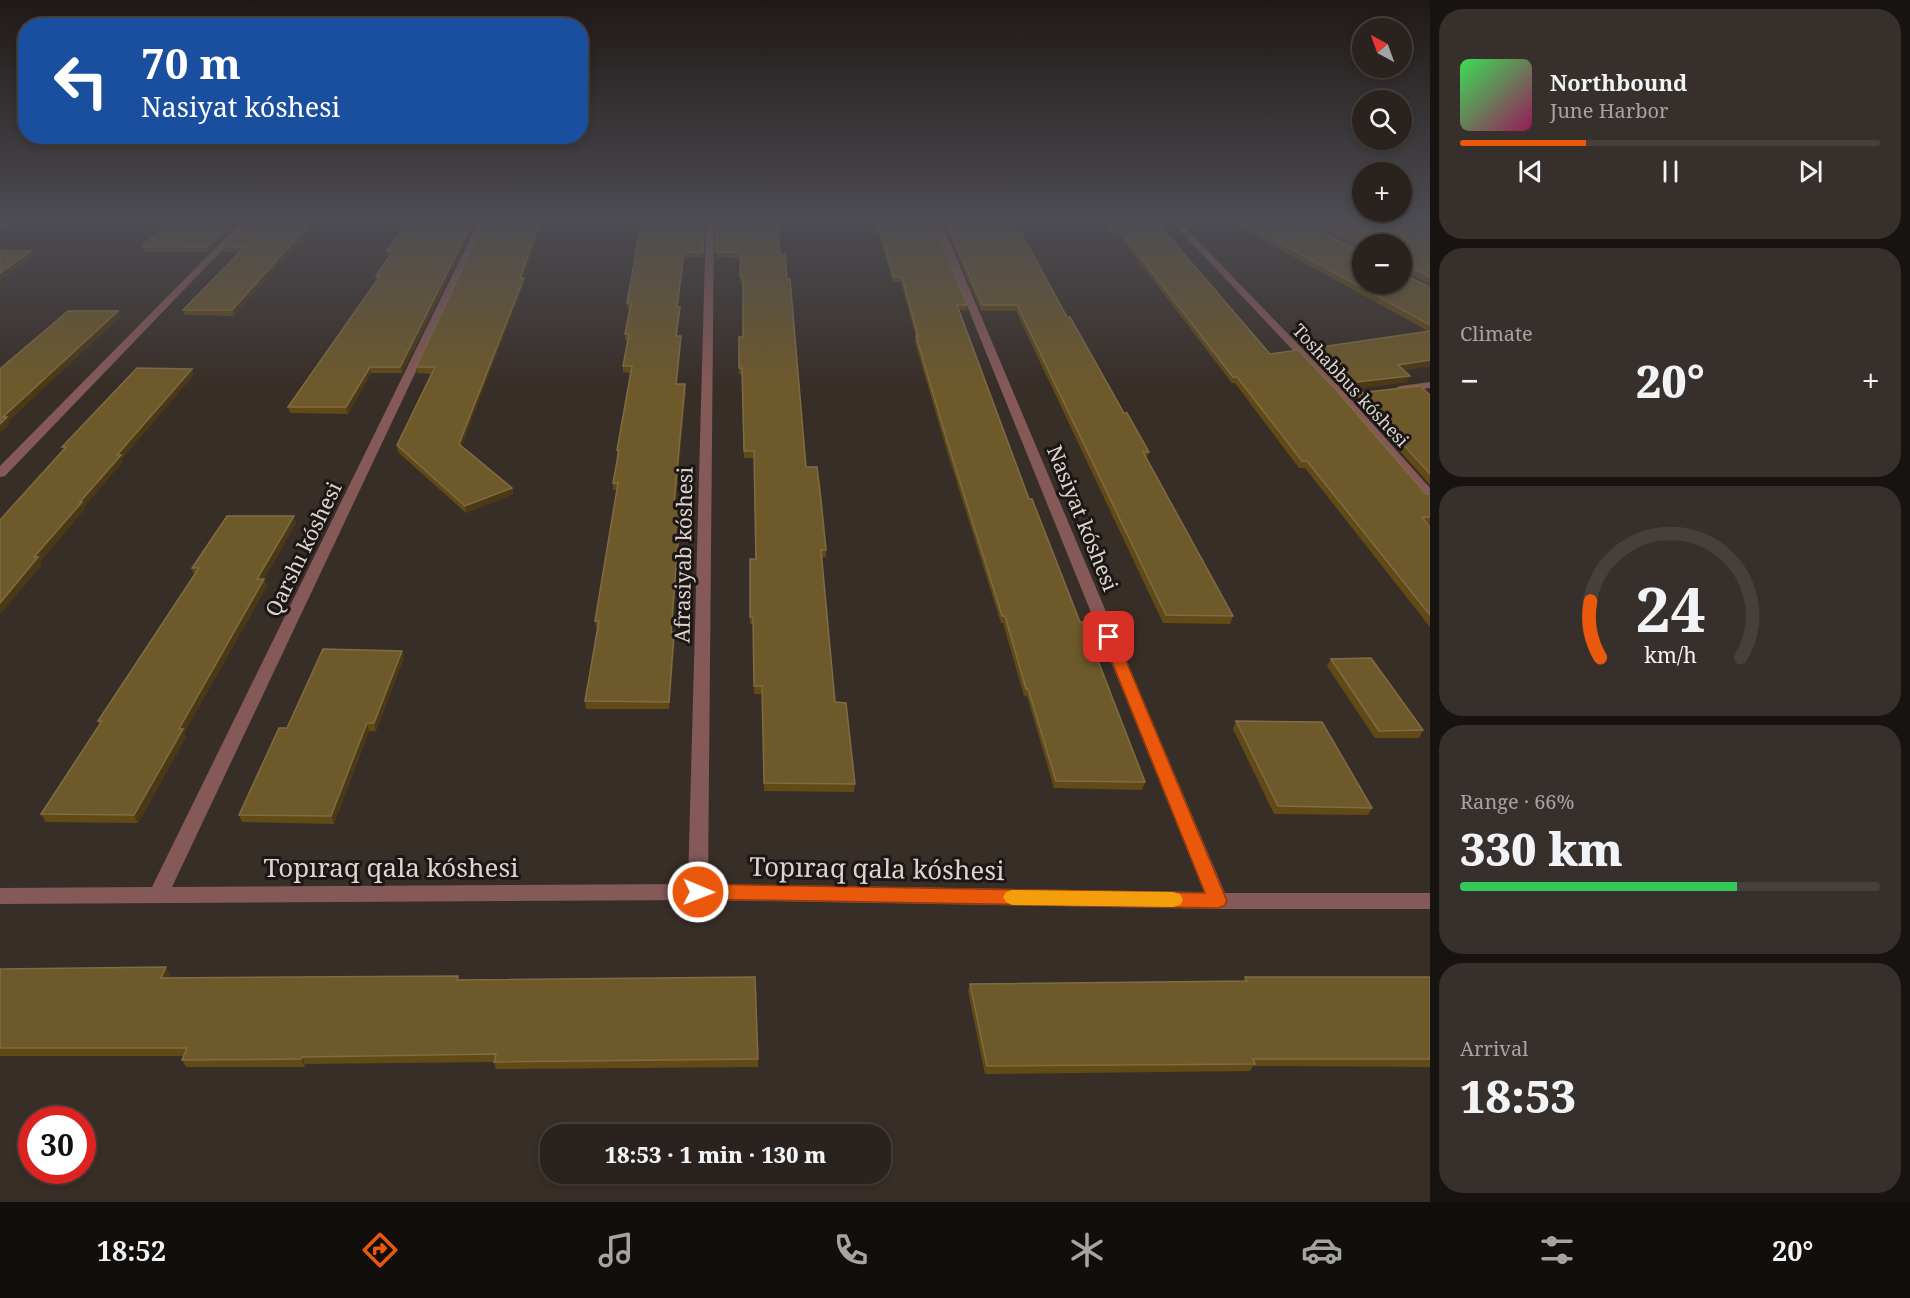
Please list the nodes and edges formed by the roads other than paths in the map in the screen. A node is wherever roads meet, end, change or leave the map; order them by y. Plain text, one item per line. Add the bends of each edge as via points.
1 (193, 275) edge
2 (457, 275) edge
3 (709, 275) edge
4 (959, 275) edge
5 (1228, 275) edge
6 (1430, 385) edge
7 (1386, 391) edge
8 (0, 473) edge
9 (1430, 496) edge
10 (698, 892) junction
11 (0, 896) edge
12 (158, 896) junction
13 (1218, 901) junction
14 (1430, 901) edge

1 - 8 street
2 - 12 street, Qarshı kóshesi
3 - 10 street, Afrasiyab kóshesi
4 - 13 street, Nasiyat kóshesi
5 - 9 street, Toshabbus kóshesi via 1347,396
6 - 7 street
10 - 12 street, Topıraq qala kóshesi
10 - 13 street, Topıraq qala kóshesi
11 - 12 street, Topıraq qala kóshesi
13 - 14 street, Topıraq qala kóshesi

